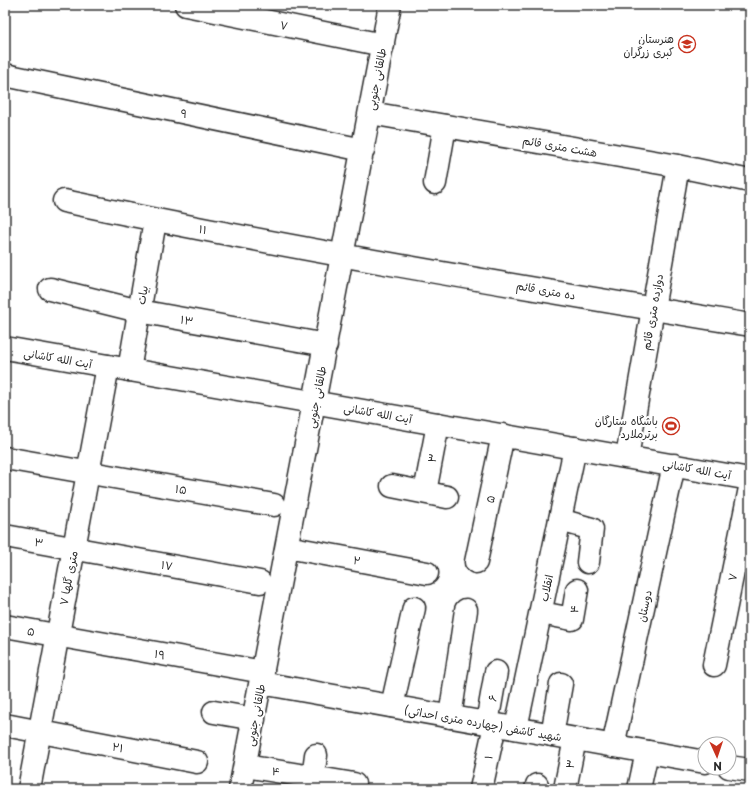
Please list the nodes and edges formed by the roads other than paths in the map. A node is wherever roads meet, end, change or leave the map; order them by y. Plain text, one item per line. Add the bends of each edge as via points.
1 (186, 5) edge
2 (390, 5) edge
3 (382, 45) junction
4 (5, 75) edge
5 (370, 113) junction
6 (446, 126) junction
7 (363, 150) junction
8 (678, 166) junction
9 (750, 181) edge
10 (435, 183) dead end
11 (64, 201) dead end
12 (155, 221) junction
13 (343, 255) junction
14 (50, 289) dead end
15 (653, 309) junction
16 (139, 311) junction
17 (750, 325) edge
18 (326, 344) junction
19 (5, 348) edge
20 (108, 366) junction
21 (129, 370) junction
22 (315, 403) junction
23 (438, 424) junction
24 (503, 435) junction
25 (576, 448) junction
26 (627, 457) junction
27 (5, 458) edge
28 (674, 465) junction
29 (88, 473) junction
30 (750, 478) edge
31 (392, 486) dead end
32 (750, 488) edge
33 (425, 492) junction
34 (447, 497) dead end
35 (274, 505) dead end
36 (560, 520) junction
37 (5, 536) edge
38 (287, 546) junction
39 (74, 548) junction
40 (476, 562) dead end
41 (588, 562) dead end
42 (427, 573) dead end
43 (260, 582) dead end
44 (577, 590) dead end
45 (414, 608) dead end
46 (466, 610) dead end
47 (540, 613) junction
48 (5, 626) edge
49 (58, 636) junction
50 (714, 665) dead end
51 (496, 672) dead end
52 (262, 677) junction
53 (561, 684) dead end
54 (392, 706) junction
55 (214, 712) dead end
56 (450, 717) junction
57 (254, 719) junction
58 (5, 725) edge
59 (499, 725) junction
60 (40, 732) junction
61 (552, 735) junction
62 (575, 739) junction
63 (613, 746) junction
64 (647, 752) junction
65 (316, 755) dead end
66 (697, 761) edge
67 (197, 762) dead end
68 (245, 766) junction
69 (737, 768) edge
70 (750, 770) edge
71 (313, 777) junction
72 (355, 782) edge
73 (29, 789) edge
74 (240, 789) edge
75 (482, 789) edge
76 (565, 789) edge
77 (639, 789) edge

1 - 3 street, ۷
2 - 3 street, طالقانی جنوبی
3 - 5 street, طالقانی جنوبی
4 - 7 street, ۹
5 - 6 street, هشت متری قائم
5 - 7 street, طالقانی جنوبی
6 - 8 street, هشت متری قائم
6 - 10 street
7 - 13 street, طالقانی جنوبی
8 - 9 street, هشت متری قائم
8 - 15 street, دوازده متری قائم
11 - 12 street, ۱۱
12 - 13 street, ۱۱
12 - 16 street, بیات
13 - 15 street, ده متری قائم
13 - 18 street, طالقانی جنوبی
14 - 16 street, ۱۳
15 - 17 street, ده متری قائم
15 - 26 street, دوازده متری قائم
16 - 18 street, ۱۳
16 - 21 street, بیات
18 - 22 street, طالقانی جنوبی
19 - 20 street, آیت الله کاشانی
20 - 21 street, آیت الله کاشانی
20 - 29 street, ۷ متری گلها
21 - 22 street, آیت الله کاشانی
22 - 23 street, آیت الله کاشانی
22 - 38 street, طالقانی جنوبی
23 - 24 street, آیت الله کاشانی
23 - 33 street, ۳
24 - 25 street, آیت الله کاشانی
24 - 40 street, ۵
25 - 26 street, آیت الله کاشانی
25 - 36 street, انقلاب
26 - 28 street, آیت الله کاشانی
27 - 29 street, ۱۵
28 - 30 street, آیت الله کاشانی
28 - 63 street, دوستان
29 - 35 street, ۱۵
29 - 39 street, ۷ متری گلها
31 - 33 street
32 - 50 street, ۷
33 - 34 street
36 - 41 street via 592,529
36 - 47 street, انقلاب
37 - 39 street, ۳
38 - 42 street, ۲
38 - 52 street, طالقانی جنوبی
39 - 43 street, ۱۷
39 - 49 street, ۷ متری گلها
44 - 47 street, ۴ via 572,619
45 - 54 street
46 - 56 street
47 - 59 street, انقلاب
48 - 49 street, ۵
49 - 52 street, ۱۹
49 - 60 street, ۷ متری گلها
51 - 59 street, ۶
52 - 54 street, شهید کاشفی (چهارده متری احداثی)
52 - 57 street, طالقانی جنوبی
53 - 61 street
54 - 56 street, شهید کاشفی (چهارده متری احداثی)
55 - 57 street
56 - 59 street, شهید کاشفی (چهارده متری احداثی)
57 - 68 street, طالقانی جنوبی
58 - 60 street
59 - 61 street, شهید کاشفی (چهارده متری احداثی)
59 - 75 street, ۱
60 - 67 street, ۲۱
60 - 73 street, ۷ متری گلها
61 - 62 street, شهید کاشفی (چهارده متری احداثی)
62 - 63 street, شهید کاشفی (چهارده متری احداثی)
62 - 76 street, ۳
63 - 64 street, شهید کاشفی (چهارده متری احداثی)
64 - 66 street, شهید کاشفی (چهارده متری احداثی)
64 - 77 street
65 - 71 street
68 - 71 street, ۴
68 - 74 street, طالقانی جنوبی
69 - 70 street
71 - 72 street, ۴

